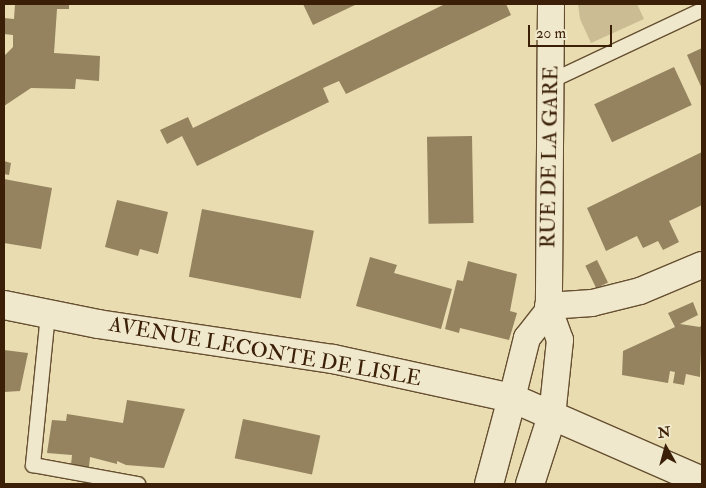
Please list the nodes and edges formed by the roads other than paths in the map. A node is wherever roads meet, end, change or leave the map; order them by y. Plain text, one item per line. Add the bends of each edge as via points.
1 (551, 4) edge
2 (702, 10) edge
3 (552, 81) junction
4 (702, 265) edge
5 (4, 305) edge
6 (548, 308) junction
7 (48, 314) junction
8 (512, 398) junction
9 (552, 416) junction
10 (702, 481) edge
11 (138, 484) edge
12 (489, 484) edge
13 (530, 484) edge

1 - 3 street, RUE DE LA GARE
2 - 3 lane
3 - 6 street, RUE DE LA GARE
4 - 6 street via 640,291 592,303
5 - 7 main road, AVENUE LECONTE DE LISLE
6 - 8 street via 527,338
6 - 9 street, RUE DE LA GARE via 560,340
7 - 8 main road, AVENUE LECONTE DE LISLE via 334,359
7 - 11 lane via 33,465
8 - 9 main road, AVENUE LECONTE DE LISLE
8 - 12 main road
9 - 10 main road, AVENUE LECONTE DE LISLE
9 - 13 main road

